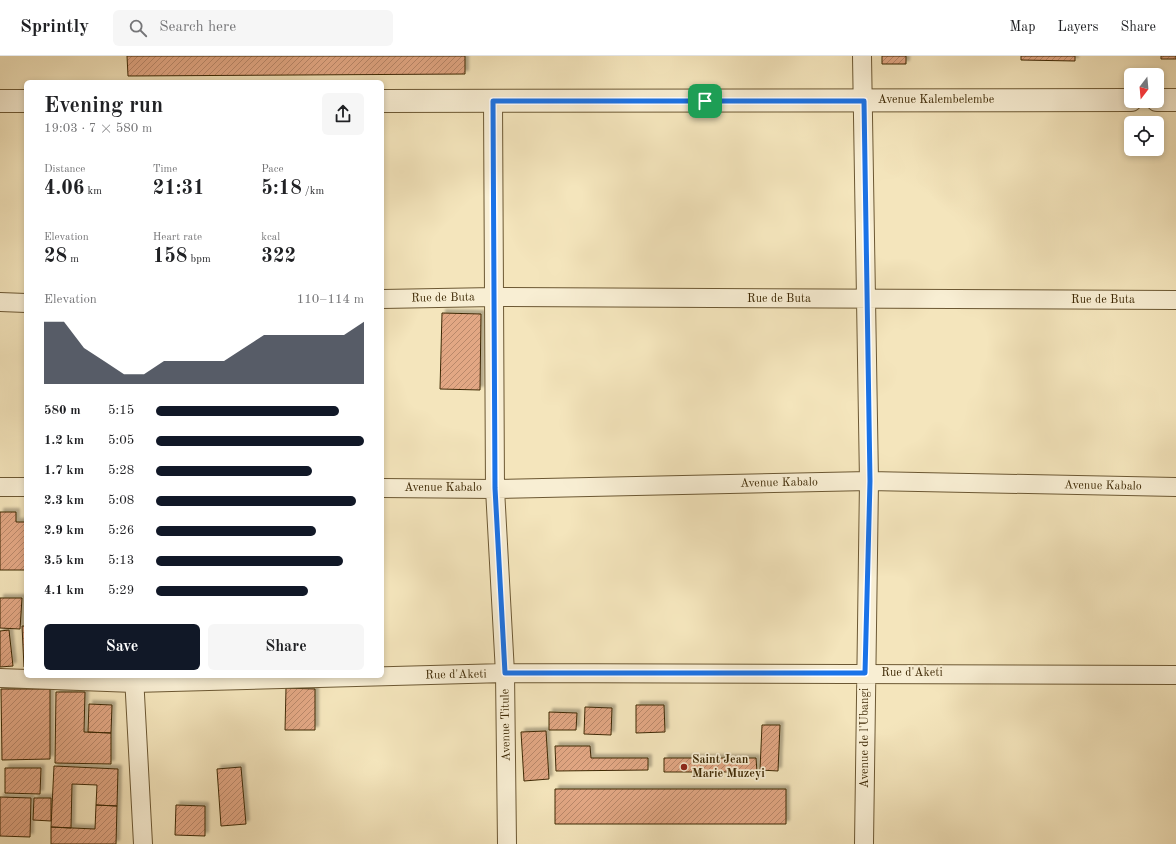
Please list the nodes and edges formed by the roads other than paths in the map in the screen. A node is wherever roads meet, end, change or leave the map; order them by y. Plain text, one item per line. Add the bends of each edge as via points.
1 (862, 56) edge
2 (1124, 100) edge
3 (1164, 100) edge
4 (1176, 100) edge
5 (0, 101) edge
6 (24, 101) edge
7 (384, 101) edge
8 (493, 101) junction
9 (864, 101) junction
10 (494, 297) junction
11 (384, 299) edge
12 (867, 300) junction
13 (1176, 300) edge
14 (0, 302) edge
15 (24, 303) edge
16 (870, 481) junction
17 (0, 487) edge
18 (24, 487) edge
19 (1176, 487) edge
20 (384, 488) edge
21 (495, 488) junction
22 (505, 673) junction
23 (865, 673) junction
24 (384, 675) edge
25 (1176, 675) edge
26 (0, 678) edge
27 (196, 678) edge
28 (134, 679) edge
29 (143, 844) edge
30 (507, 844) edge
31 (864, 844) edge

1 - 9 street, Avenue de l'Ubangi
2 - 9 street, Avenue Kalembelembe
3 - 4 street
5 - 6 street
7 - 8 street, Avenue Kalembelembe
8 - 9 street, Avenue Kalembelembe
8 - 10 street, Avenue Titule
9 - 12 street, Avenue de l'Ubangi
10 - 11 street, Rue de Buta
10 - 12 street, Rue de Buta
10 - 21 street, Avenue Titule
12 - 13 street, Rue de Buta
12 - 16 street, Avenue de l'Ubangi
14 - 15 street
16 - 19 street, Avenue Kabalo
16 - 21 street, Avenue Kabalo
16 - 23 street, Avenue de l'Ubangi
17 - 18 street
20 - 21 street, Avenue Kabalo
21 - 22 street, Avenue Titule
22 - 23 street, Rue d'Aketi
22 - 24 street, Rue d'Aketi
22 - 30 street, Avenue Titule
23 - 25 street, Rue d'Aketi
23 - 31 street, Avenue de l'Ubangi
26 - 28 street, Rue d'Aketi
27 - 28 street, Rue d'Aketi
28 - 29 street

